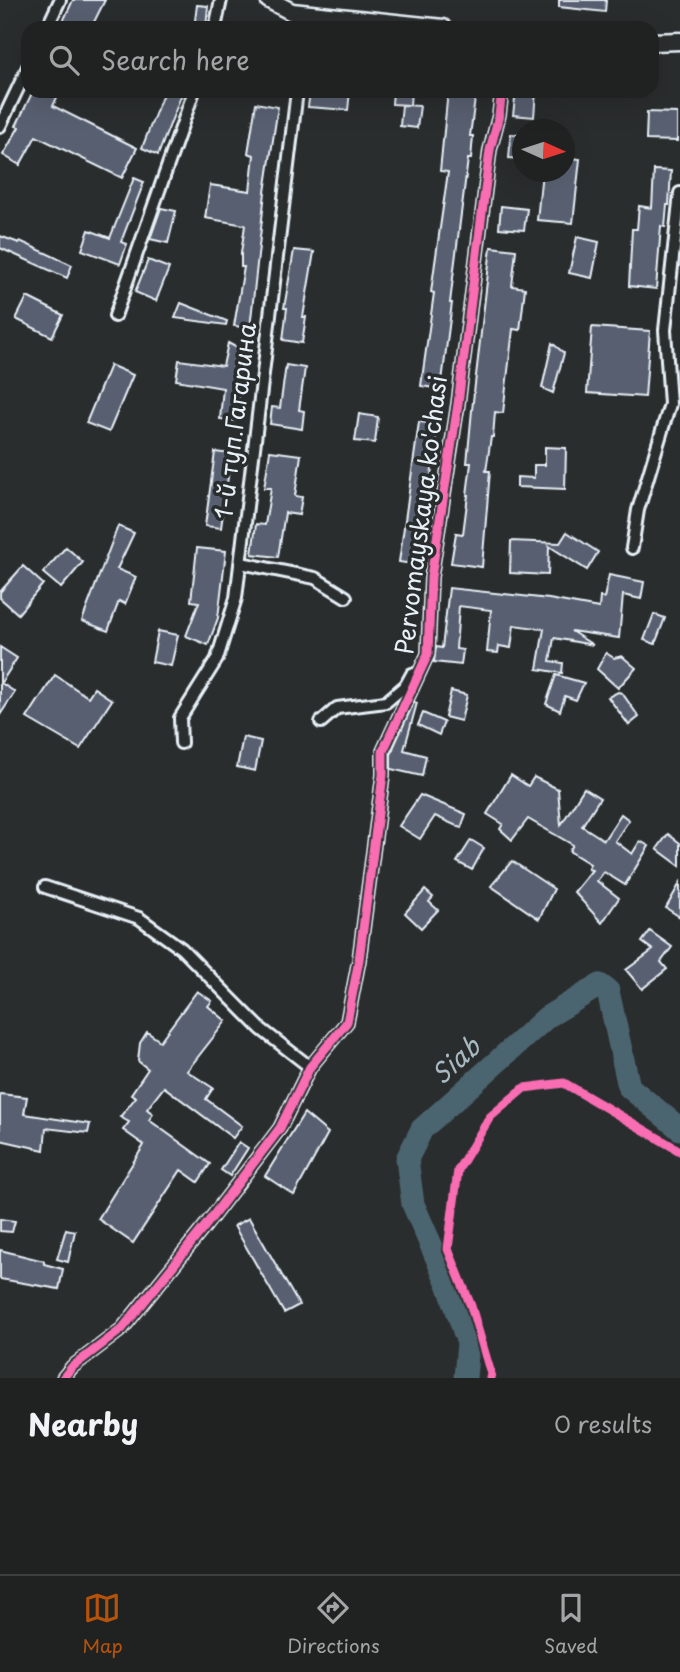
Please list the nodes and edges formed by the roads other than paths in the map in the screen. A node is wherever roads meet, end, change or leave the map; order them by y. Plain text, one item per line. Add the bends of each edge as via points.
1 (60, 0) edge
2 (221, 0) edge
3 (269, 0) edge
4 (50, 21) edge
5 (216, 21) edge
6 (305, 21) edge
7 (680, 41) edge
8 (659, 42) edge
9 (21, 82) edge
10 (192, 98) edge
11 (296, 98) edge
12 (501, 98) edge
13 (0, 126) edge
14 (680, 193) edge
15 (115, 316) dead end
16 (632, 548) dead end
17 (241, 563) junction
18 (431, 577) junction
19 (346, 597) dead end
20 (321, 722) dead end
21 (181, 743) dead end
22 (46, 887) dead end
23 (310, 1068) junction
24 (63, 1378) edge

1 - 4 street
2 - 5 street
3 - 6 main road
7 - 8 main road
9 - 13 street
10 - 15 street
11 - 17 street, 1-й туп.Гагарина
12 - 18 street, Pervomayskaya ko'chasi
14 - 16 street via 666,330 670,404 638,510
17 - 19 street via 315,579
17 - 21 street, 1-й туп.Гагарина via 236,598 217,659 180,718
18 - 20 street via 421,653 406,685 386,702 337,708
18 - 23 street, Pervomayskaya ko'chasi via 428,654 383,751 359,960 347,1022
22 - 23 street via 139,918 182,949 261,1029
23 - 24 street, Pervomayskaya ko'chasi via 281,1128 206,1224 122,1329

